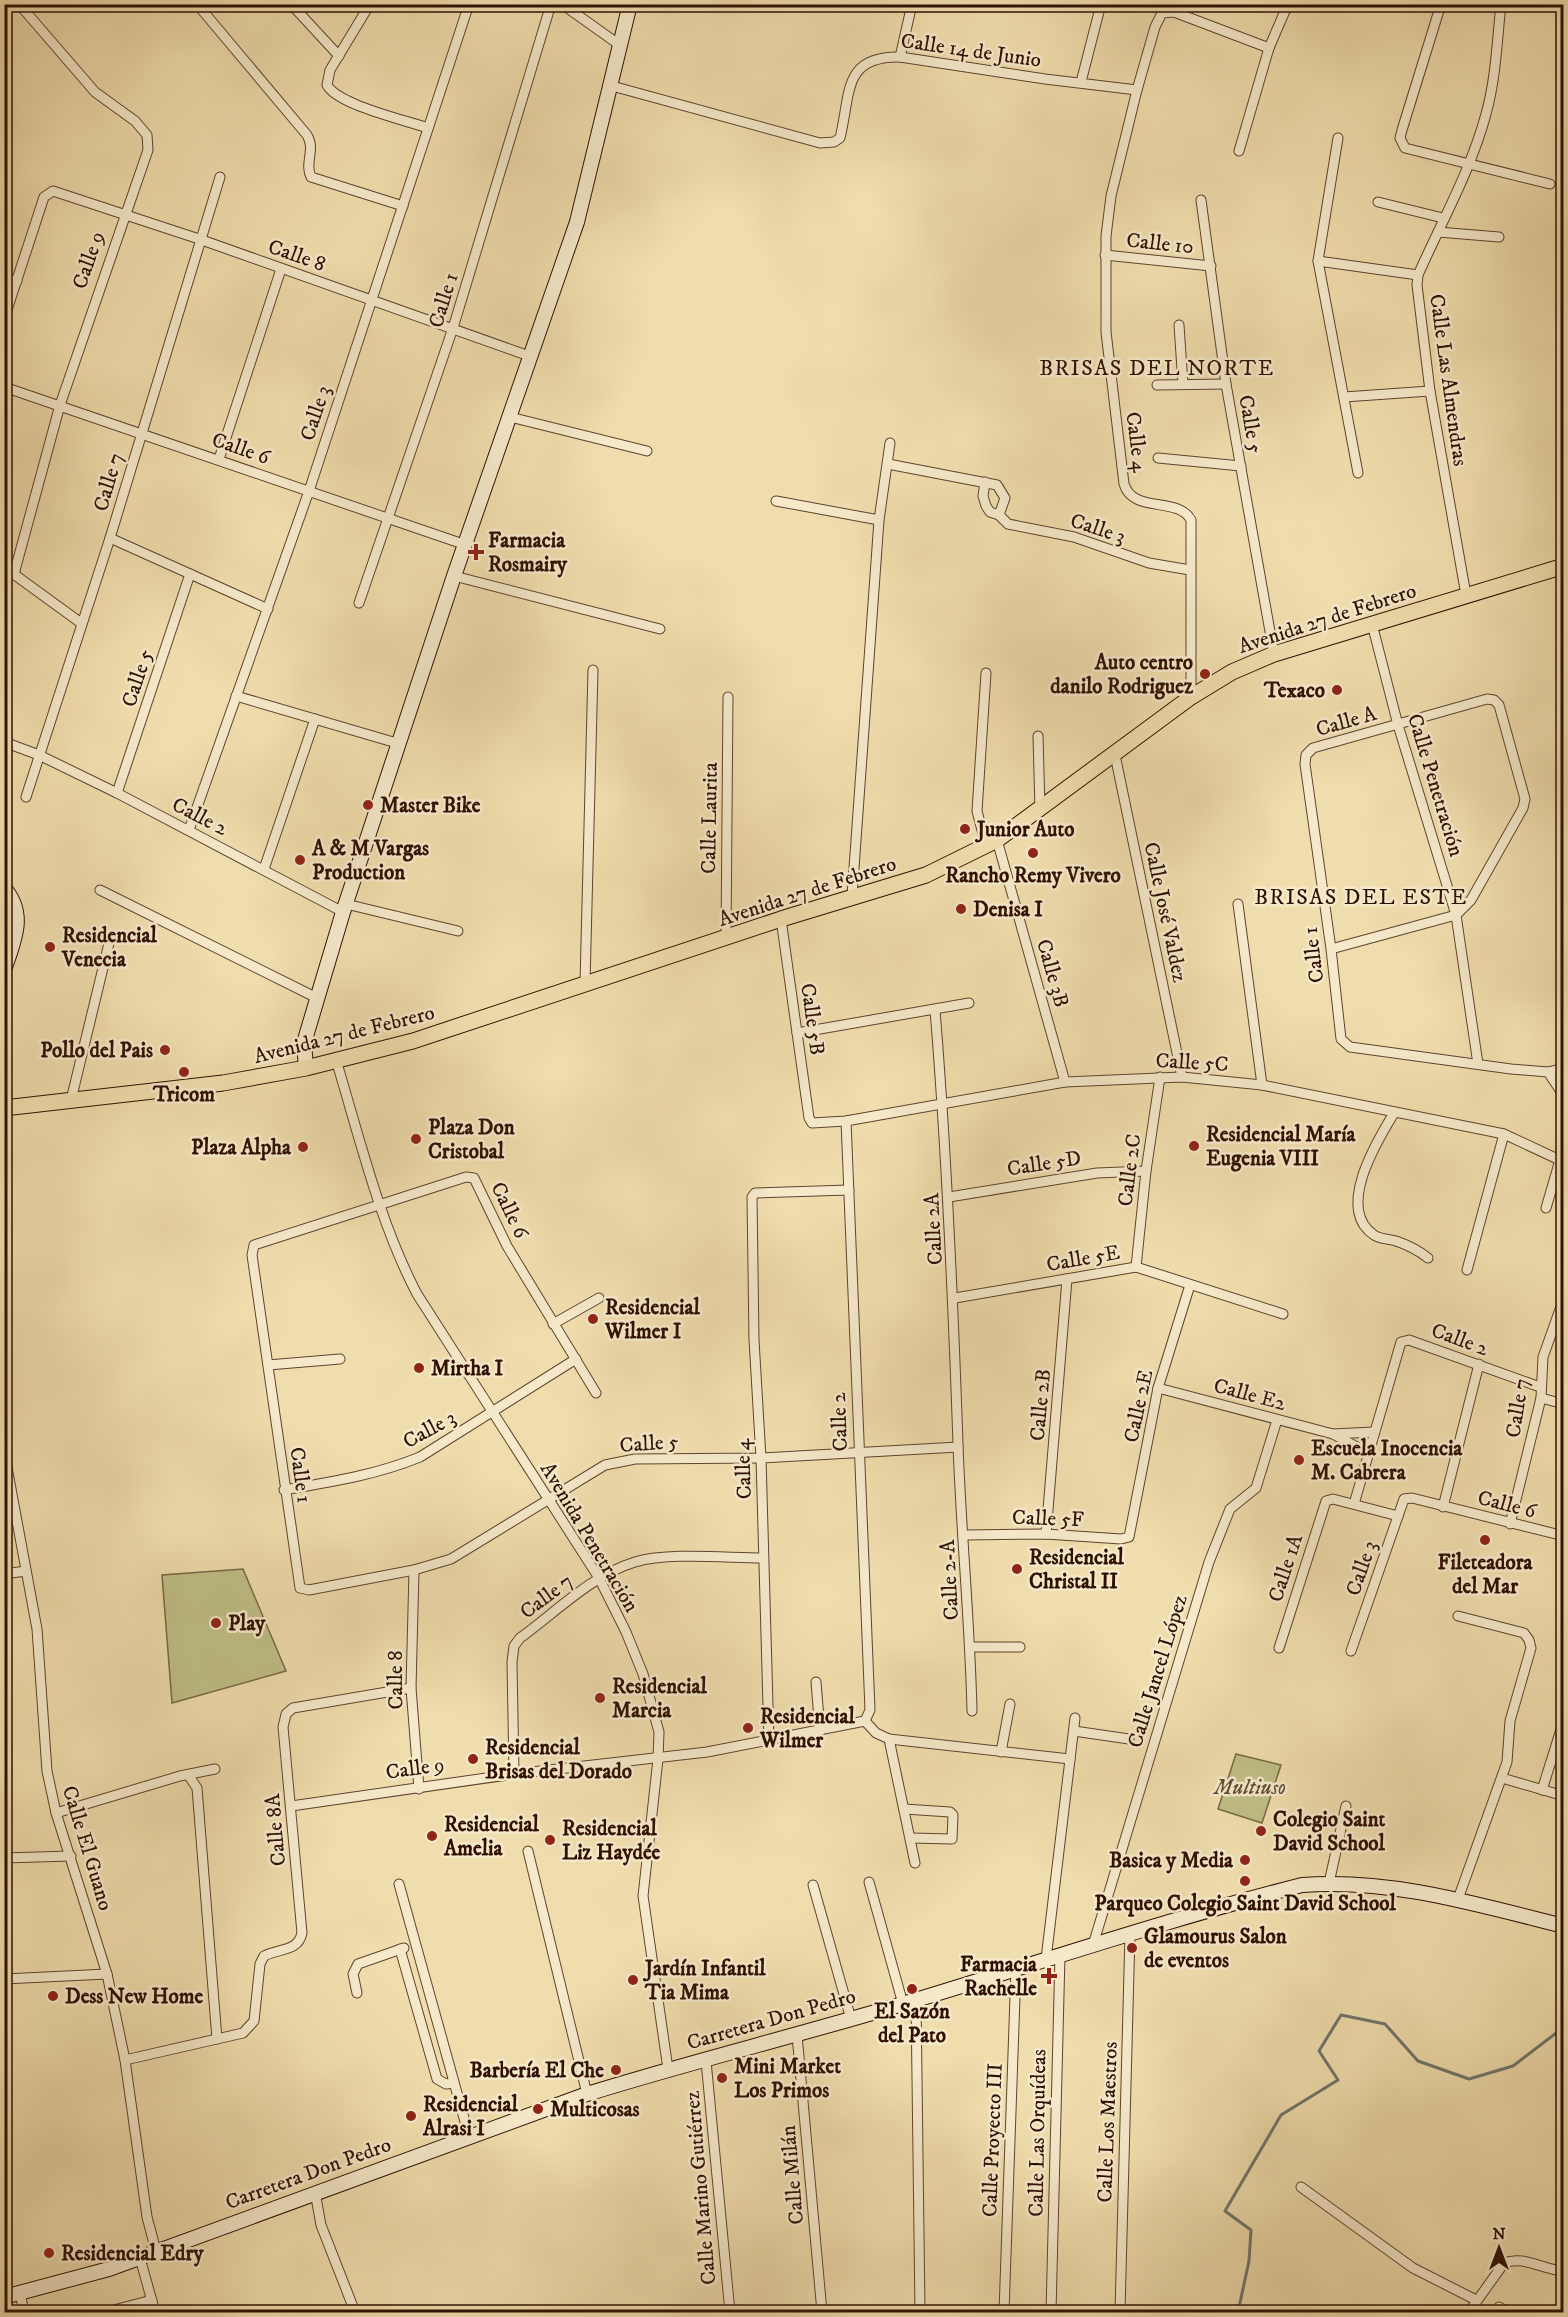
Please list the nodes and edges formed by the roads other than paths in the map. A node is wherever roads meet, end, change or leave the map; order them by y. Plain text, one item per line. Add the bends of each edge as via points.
1 (19, 4) edge
2 (198, 4) edge
3 (291, 4) edge
4 (370, 4) edge
5 (469, 4) edge
6 (550, 4) edge
7 (562, 4) edge
8 (630, 4) edge
9 (912, 4) edge
10 (1288, 4) edge
11 (1441, 4) edge
12 (1501, 4) edge
13 (1100, 8) dead end
14 (621, 46) junction
15 (1269, 48) junction
16 (339, 56) junction
17 (900, 57) junction
18 (1081, 82) junction
19 (612, 86) junction
20 (1137, 90) junction
21 (428, 128) junction
22 (1338, 138) dead end
23 (1239, 151) dead end
24 (1468, 164) junction
25 (220, 177) dead end
26 (1550, 184) dead end
27 (1201, 200) dead end
28 (1378, 202) dead end
29 (403, 206) junction
30 (126, 216) junction
31 (1443, 218) junction
32 (1437, 232) junction
33 (1499, 237) dead end
34 (199, 239) junction
35 (1105, 255) junction
36 (1318, 261) junction
37 (1211, 266) junction
38 (281, 269) junction
39 (1418, 275) junction
40 (4, 279) edge
41 (17, 281) junction
42 (371, 300) junction
43 (4, 319) edge
44 (1179, 325) dead end
45 (453, 328) junction
46 (532, 357) junction
47 (1183, 384) junction
48 (1226, 384) junction
49 (1157, 385) dead end
50 (4, 387) edge
51 (1430, 391) junction
52 (1344, 397) junction
53 (60, 405) junction
54 (510, 417) junction
55 (141, 434) junction
56 (890, 443) dead end
57 (647, 451) dead end
58 (1158, 458) dead end
59 (219, 459) junction
60 (888, 464) junction
61 (1240, 466) junction
62 (1358, 473) dead end
63 (985, 482) junction
64 (309, 491) junction
65 (776, 501) dead end
66 (999, 515) junction
67 (388, 519) junction
68 (879, 520) junction
69 (110, 538) junction
70 (465, 545) junction
71 (1563, 566) edge
72 (4, 567) edge
73 (1190, 570) junction
74 (14, 574) junction
75 (190, 574) junction
76 (454, 576) junction
77 (1466, 595) junction
78 (359, 603) dead end
79 (268, 609) junction
80 (81, 623) junction
81 (1372, 624) junction
82 (660, 629) dead end
83 (1275, 654) junction
84 (593, 670) dead end
85 (986, 673) dead end
86 (236, 696) junction
87 (728, 697) dead end
88 (1191, 697) junction
89 (315, 718) junction
90 (1398, 725) junction
91 (1038, 736) dead end
92 (4, 742) edge
93 (400, 744) junction
94 (1115, 754) junction
95 (39, 755) junction
96 (1306, 755) joint
97 (117, 793) junction
98 (26, 797) dead end
99 (1040, 809) junction
100 (189, 830) junction
101 (991, 843) junction
102 (264, 869) junction
103 (4, 888) edge
104 (100, 890) dead end
105 (852, 896) junction
106 (1238, 904) dead end
107 (344, 908) junction
108 (1456, 915) junction
109 (781, 919) junction
110 (458, 931) dead end
111 (110, 939) dead end
112 (726, 939) junction
113 (1331, 949) junction
114 (4, 970) edge
115 (585, 983) junction
116 (317, 998) junction
117 (969, 1003) dead end
118 (935, 1010) junction
119 (798, 1033) junction
120 (336, 1060) junction
121 (1478, 1064) junction
122 (306, 1068) junction
123 (1563, 1068) edge
124 (1548, 1072) junction
125 (1160, 1077) junction
126 (1182, 1077) junction
127 (1065, 1082) junction
128 (1262, 1085) junction
129 (1563, 1096) edge
130 (71, 1100) junction
131 (943, 1104) junction
132 (4, 1108) edge
133 (1394, 1113) junction
134 (846, 1121) junction
135 (812, 1123) joint
136 (1504, 1134) junction
137 (1562, 1161) edge
138 (1146, 1171) junction
139 (849, 1190) junction
140 (949, 1197) junction
141 (380, 1206) junction
142 (1546, 1208) dead end
143 (254, 1245) joint
144 (1428, 1258) dead end
145 (1136, 1267) junction
146 (1467, 1270) dead end
147 (1067, 1279) junction
148 (1190, 1285) junction
149 (599, 1298) dead end
150 (955, 1298) junction
151 (1563, 1298) edge
152 (1283, 1314) dead end
153 (553, 1324) junction
154 (339, 1359) dead end
155 (576, 1359) junction
156 (268, 1365) junction
157 (1479, 1365) junction
158 (1540, 1387) junction
159 (1158, 1388) junction
160 (596, 1393) dead end
161 (1541, 1398) junction
162 (1563, 1404) edge
163 (494, 1412) junction
164 (1276, 1420) junction
165 (1374, 1432) junction
166 (1333, 1434) junction
167 (958, 1447) junction
168 (4, 1451) edge
169 (858, 1453) junction
170 (1368, 1454) junction
171 (761, 1458) junction
172 (285, 1490) junction
173 (1406, 1498) joint
174 (546, 1499) junction
175 (1354, 1504) junction
176 (1443, 1507) junction
177 (1398, 1516) junction
178 (1510, 1524) junction
179 (965, 1534) junction
180 (1046, 1534) junction
181 (1563, 1536) edge
182 (1129, 1537) joint
183 (763, 1558) junction
184 (26, 1570) junction
185 (414, 1570) junction
186 (4, 1574) edge
187 (599, 1578) junction
188 (300, 1588) joint
189 (1458, 1616) dead end
190 (970, 1647) junction
191 (1020, 1647) dead end
192 (1279, 1648) dead end
193 (1351, 1651) dead end
194 (816, 1682) dead end
195 (411, 1688) junction
196 (1010, 1704) dead end
197 (972, 1711) dead end
198 (1075, 1718) dead end
199 (1563, 1720) edge
200 (865, 1721) junction
201 (820, 1731) junction
202 (1074, 1731) junction
203 (889, 1739) junction
204 (1129, 1739) dead end
205 (770, 1741) junction
206 (1001, 1752) junction
207 (658, 1759) junction
208 (1070, 1759) junction
209 (215, 1769) dead end
210 (514, 1774) junction
211 (189, 1776) junction
212 (1502, 1778) junction
213 (419, 1789) junction
214 (1542, 1790) junction
215 (1563, 1796) edge
216 (291, 1806) junction
217 (1346, 1806) dead end
218 (904, 1809) junction
219 (56, 1813) junction
220 (911, 1838) junction
221 (528, 1851) dead end
222 (71, 1856) junction
223 (4, 1858) edge
224 (915, 1863) dead end
225 (869, 1882) dead end
226 (1329, 1883) junction
227 (399, 1884) dead end
228 (813, 1885) dead end
229 (1458, 1899) junction
230 (1563, 1926) edge
231 (1131, 1934) junction
232 (415, 1945) junction
233 (1093, 1945) junction
234 (400, 1949) junction
235 (1060, 1955) junction
236 (1046, 1959) junction
237 (1016, 1968) junction
238 (106, 1974) junction
239 (4, 1980) edge
240 (357, 1994) dead end
241 (909, 2002) junction
242 (851, 2019) junction
243 (798, 2035) junction
244 (217, 2039) junction
245 (125, 2060) junction
246 (706, 2061) junction
247 (668, 2069) junction
248 (454, 2083) junction
249 (587, 2094) junction
250 (469, 2136) junction
251 (1301, 2187) dead end
252 (315, 2192) junction
253 (156, 2251) junction
254 (141, 2258) junction
255 (1563, 2271) edge
256 (20, 2293) junction
257 (4, 2297) edge
258 (152, 2300) junction
259 (1476, 2300) junction
260 (24, 2313) edge
261 (106, 2313) edge
262 (155, 2313) edge
263 (355, 2313) edge
264 (730, 2313) edge
265 (822, 2313) edge
266 (920, 2313) edge
267 (1004, 2313) edge
268 (1051, 2313) edge
269 (1120, 2313) edge
270 (1468, 2313) edge

1 - 30 street, Calle 9 via 95,92 135,121 147,135 148,150
2 - 29 street via 307,135 312,143 308,168 311,177
3 - 16 street
4 - 16 street
5 - 21 street, Calle 3
6 - 45 street, Calle 1
7 - 14 street
8 - 14 street
9 - 17 street
10 - 15 street
11 - 24 street via 1400,138 1405,148
12 - 24 street, Calle Las Almendras via 1486,114
13 - 18 street
14 - 19 street
15 - 20 street via 1166,10 1155,27
15 - 23 street
16 - 21 street via 327,78 330,90 352,102
17 - 18 street, Calle 14 de Junio
17 - 19 street, Calle 14 de Junio via 871,59 860,67 850,90 840,138 831,143 812,142
18 - 20 street, Calle 14 de Junio
19 - 46 street via 577,222
20 - 35 street via 1111,196
21 - 29 street, Calle 3
22 - 36 street
24 - 26 street
24 - 31 street, Calle Las Almendras
25 - 34 street, Calle 7
27 - 37 street, Calle 5
28 - 31 street
29 - 42 street, Calle 3
30 - 34 street, Calle 8
30 - 41 street, Calle 8 via 49,191
30 - 53 street, Calle 9
31 - 32 street, Calle Las Almendras
32 - 33 street
32 - 39 street, Calle Las Almendras
34 - 38 street, Calle 8
34 - 55 street, Calle 7
35 - 37 street, Calle 10
35 - 73 street, Calle 4 via 1106,332 1124,484 1136,499 1175,508 1189,516
36 - 39 street
36 - 52 street
37 - 48 street, Calle 5
38 - 42 street, Calle 8
38 - 59 street
39 - 51 street, Calle Las Almendras
40 - 41 street
41 - 43 street
42 - 45 street, Calle 8
42 - 64 street, Calle 3
44 - 47 street
45 - 46 street, Calle 8
45 - 67 street, Calle 1
46 - 54 street
47 - 48 street
47 - 49 street
48 - 61 street, Calle 5
50 - 53 street, Calle 6
51 - 52 street
51 - 77 street, Calle Las Almendras
52 - 62 street
53 - 55 street, Calle 6
53 - 74 street, Calle 9
54 - 57 street
54 - 70 street
55 - 59 street, Calle 6
55 - 69 street, Calle 7
56 - 60 street
58 - 61 street
59 - 64 street, Calle 6
60 - 63 street
60 - 68 street
61 - 83 street, Calle 5
63 - 66 street, Calle 3 via 986,506
63 - 66 street via 997,485 1005,498
64 - 67 street, Calle 6
64 - 79 street, Calle 3
65 - 68 street
66 - 73 street, Calle 3 via 1008,524 1074,537 1149,564
67 - 70 street, Calle 6
67 - 78 street, Calle 1
68 - 105 street
69 - 75 street
69 - 80 street, Calle 7
70 - 76 street
71 - 77 main road, Avenida 27 de Febrero
72 - 74 street
73 - 88 street, Calle 4
74 - 80 street
75 - 79 street
75 - 97 street, Calle 5
76 - 82 street
76 - 93 street
77 - 81 main road, Avenida 27 de Febrero
79 - 86 street, Calle 3
80 - 95 street, Calle 7
81 - 83 main road, Avenida 27 de Febrero
81 - 90 street, Calle Penetración
83 - 88 main road, Avenida 27 de Febrero via 1232,672
84 - 115 street
85 - 101 street, Calle 3B via 977,811
86 - 89 street
86 - 100 street, Calle 3
87 - 112 street, Calle Laurita
88 - 94 main road, Avenida 27 de Febrero
89 - 93 street
89 - 102 street
90 - 96 street, Calle A via 1313,748
90 - 108 street, Calle Penetración
90 - 108 street, Calle A via 1487,699 1497,702 1503,716 1525,799 1523,808 1471,900
91 - 99 street
92 - 95 street, Calle 2
93 - 107 street
94 - 99 main road, Avenida 27 de Febrero
94 - 126 street, Calle José Valdez
95 - 97 street, Calle 2
95 - 98 street, Calle 7
96 - 113 street, Calle 1
97 - 100 street, Calle 2
99 - 101 main road, Avenida 27 de Febrero
100 - 102 street, Calle 2
101 - 105 main road, Avenida 27 de Febrero via 926,875
101 - 127 street, Calle 3B
102 - 107 street, Calle 2
103 - 114 street via 14,900 18,920
104 - 116 street
105 - 109 main road, Avenida 27 de Febrero
106 - 128 street
107 - 110 street, Calle 2
107 - 116 street
108 - 113 street
108 - 121 street, Calle Penetración
109 - 112 main road, Avenida 27 de Febrero
109 - 119 street, Calle 5B
111 - 130 street
112 - 115 main road, Avenida 27 de Febrero
113 - 121 street, Calle 1 via 1342,1043
115 - 120 main road, Avenida 27 de Febrero via 413,1041
116 - 122 street via 304,1043
117 - 118 street
118 - 119 street
118 - 131 street, Calle 2A
119 - 135 street, Calle 5B
120 - 122 main road, Avenida 27 de Febrero
120 - 141 street, Avenida Penetración
121 - 124 street
122 - 130 main road, Avenida 27 de Febrero via 222,1083
123 - 124 street
124 - 129 street
125 - 126 street, Calle 5C
125 - 127 street, Calle 5C
125 - 138 street, Calle 2C
126 - 128 street, Calle 5C
127 - 131 street, Calle 5C
128 - 133 street, Calle 5C
130 - 132 main road, Avenida 27 de Febrero
131 - 134 street, Calle 5C
131 - 140 street, Calle 2A
133 - 136 street, Calle 5C
133 - 144 street via 1368,1155 1358,1195 1360,1219 1374,1235 1419,1250
134 - 135 street, Calle 5C
134 - 139 street, Calle 2
136 - 137 street, Calle 5C
136 - 146 street
137 - 142 street
138 - 140 street, Calle 5D via 1097,1173
138 - 145 street, Calle 2C
139 - 169 street, Calle 2
139 - 171 street, Calle 4 via 755,1193 752,1197
140 - 150 street, Calle 2A
141 - 143 street, Calle 6
141 - 153 street, Calle 6 via 466,1177 474,1178 507,1246
141 - 163 street, Avenida Penetración via 417,1294
143 - 156 street, Calle 1 via 252,1255
145 - 147 street, Calle 5E
145 - 148 street, Calle 5E
147 - 150 street, Calle 5E
147 - 180 street, Calle 2B
148 - 152 street, Calle 5E
148 - 159 street, Calle 2E
149 - 153 street
150 - 167 street, Calle 2A
151 - 158 street, Calle 7 via 1543,1357
153 - 155 street, Calle 6
154 - 156 street
155 - 160 street, Calle 6
155 - 163 street, Calle 3
156 - 172 street, Calle 1
157 - 158 street, Calle 2
157 - 165 street, Calle 2 via 1409,1340 1401,1342
157 - 176 street
158 - 161 street, Calle 7
159 - 164 street, Calle E2
159 - 182 street, Calle 2E
161 - 162 street
161 - 178 street, Calle 7
163 - 172 street, Calle 3 via 420,1457 392,1468
163 - 174 street, Avenida Penetración
164 - 166 street, Calle E2
164 - 233 street, Calle Jancel López via 1256,1488 1230,1509 1209,1563
165 - 166 street, Calle E2
165 - 170 street
166 - 170 street, Calle E2
167 - 169 street, Calle 5
167 - 179 street, Calle 2-A
168 - 184 street, Calle El Guano
169 - 171 street, Calle 5
169 - 200 street, Calle 2 via 870,1710
170 - 175 street
171 - 174 street, Calle 5 via 625,1461 605,1465
171 - 183 street, Calle 4
172 - 188 street, Calle 1
173 - 176 street, Calle 6
173 - 177 street, Calle 3
174 - 185 street, Calle 5 via 451,1559
174 - 187 street, Avenida Penetración
175 - 177 street
175 - 192 street, Calle 1A via 1328,1500
176 - 178 street, Calle 6
177 - 193 street, Calle 3
178 - 181 street, Calle 6
179 - 180 street, Calle 5F
179 - 190 street, Calle 2-A
180 - 182 street, Calle 5F via 1106,1541
183 - 187 street, Calle 7 via 635,1562
183 - 205 street, Calle 4
184 - 186 street
184 - 219 street, Calle El Guano via 37,1629 47,1772
185 - 188 street, Calle 5 via 309,1590
185 - 195 street, Calle 8
187 - 207 street, Avenida Penetración via 627,1632 646,1685 659,1732
187 - 210 street, Calle 7 via 514,1646
189 - 212 street via 1519,1631 1529,1640 1531,1652 1510,1721 1509,1750
190 - 191 street
190 - 197 street, Calle 2-A
194 - 201 street
195 - 213 street, Calle 8
195 - 216 street, Calle 8A via 293,1708 286,1714
196 - 206 street
198 - 202 street
199 - 214 street
200 - 201 street, Calle 9
200 - 203 street
201 - 205 street, Calle 9
202 - 204 street
202 - 208 street
203 - 206 street
203 - 218 street
205 - 207 street, Calle 9
206 - 208 street
207 - 210 street, Calle 9
207 - 247 street, Avenida Penetración via 643,1896
208 - 236 street
209 - 211 street
210 - 213 street, Calle 9
211 - 219 street
211 - 244 street via 197,1788
212 - 214 street
212 - 229 street
213 - 216 street, Calle 9
214 - 215 street
216 - 244 street, Calle 8A via 300,1942 294,1948 264,1956 254,2021 243,2033
217 - 226 street
218 - 220 street
218 - 220 street via 952,1815 952,1839
219 - 222 street, Calle El Guano
220 - 224 street
221 - 249 street
222 - 223 street
222 - 238 street, Calle El Guano
225 - 241 street
226 - 229 street, Carretera Don Pedro
226 - 231 street, Carretera Don Pedro via 1280,1891
227 - 232 street
228 - 242 street
229 - 230 street, Carretera Don Pedro
231 - 233 street, Carretera Don Pedro
231 - 269 street, Calle Los Maestros
232 - 234 street
232 - 248 street
233 - 235 street, Carretera Don Pedro
234 - 240 street via 357,1964 353,1974
234 - 248 street via 437,2079
235 - 236 street, Carretera Don Pedro
235 - 268 street, Calle Las Orquídeas
236 - 237 street, Carretera Don Pedro
237 - 241 street, Carretera Don Pedro
237 - 267 street, Calle Proyecto III
238 - 239 street
238 - 245 street, Calle El Guano
241 - 242 street, Carretera Don Pedro
241 - 266 street
242 - 243 street, Carretera Don Pedro
243 - 246 street, Carretera Don Pedro
243 - 265 street, Calle Milán
244 - 245 street
245 - 253 street, Calle El Guano via 147,2217
246 - 247 street, Carretera Don Pedro
246 - 264 street, Calle Marino Gutiérrez
247 - 249 street, Carretera Don Pedro
248 - 250 street
249 - 250 street, Carretera Don Pedro
250 - 252 street, Carretera Don Pedro
251 - 259 street via 1413,2268
252 - 253 street, Carretera Don Pedro
252 - 263 street via 321,2225
253 - 254 street, Carretera Don Pedro
254 - 256 street, Carretera Don Pedro
254 - 258 street
255 - 259 street via 1513,2259 1504,2263
256 - 257 street, Carretera Don Pedro
256 - 260 street
258 - 261 street
258 - 262 street
259 - 270 street

